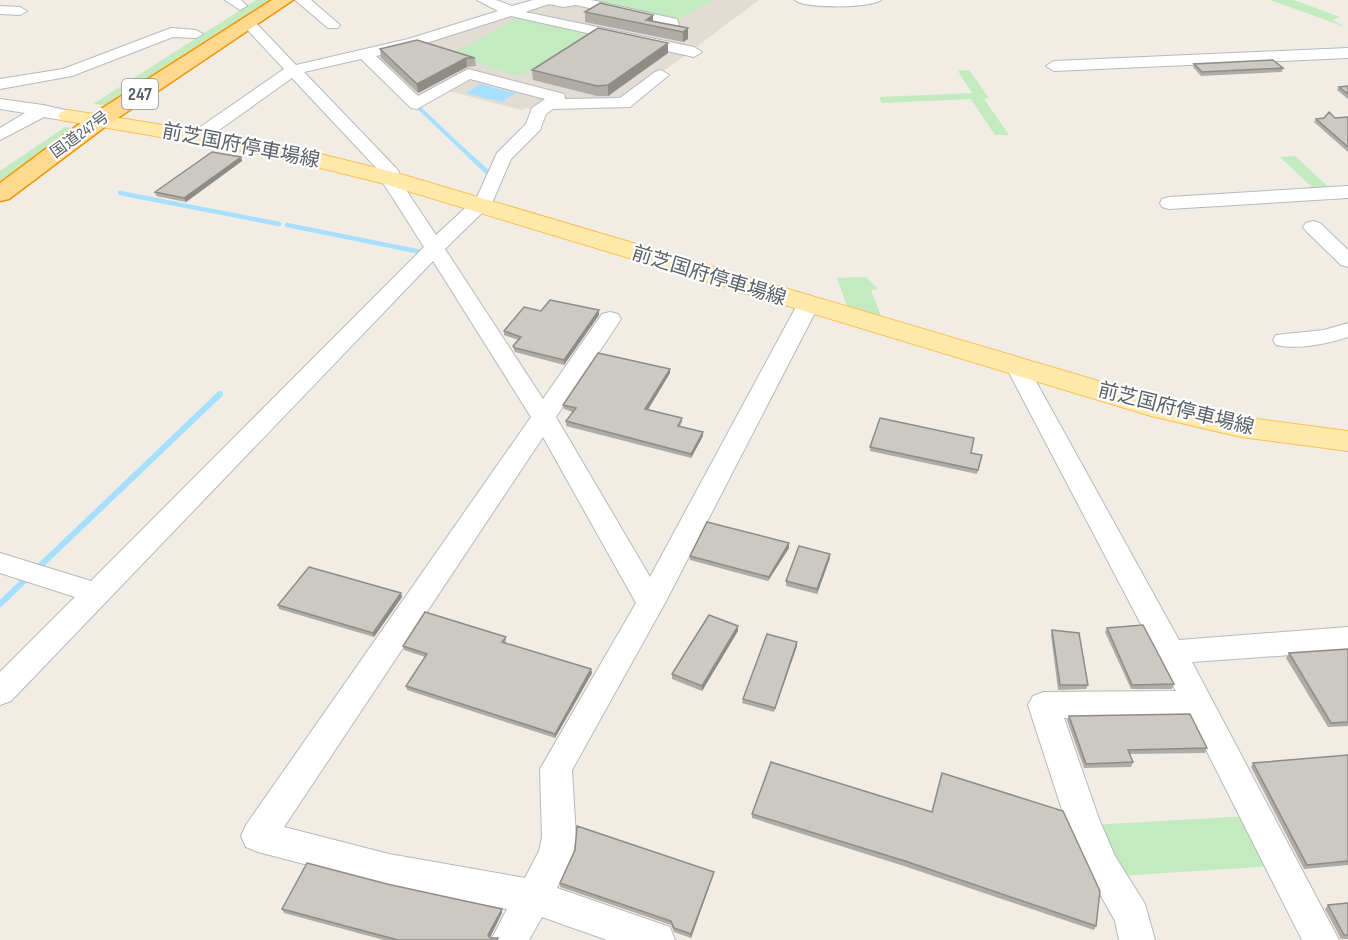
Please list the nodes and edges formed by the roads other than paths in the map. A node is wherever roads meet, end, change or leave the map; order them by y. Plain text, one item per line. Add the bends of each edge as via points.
1 (284, 0) edge
2 (302, 0) edge
3 (484, 0) edge
4 (549, 0) edge
5 (802, 0) edge
6 (874, 0) edge
7 (243, 7) edge
8 (0, 10) edge
9 (20, 12) dead end
10 (514, 12) junction
11 (333, 25) dead end
12 (672, 25) edge
13 (196, 34) junction
14 (694, 52) dead end
15 (1348, 53) edge
16 (364, 54) junction
17 (156, 60) dead end
18 (1054, 66) dead end
19 (293, 70) junction
20 (661, 75) dead end
21 (0, 84) edge
22 (0, 104) edge
23 (549, 104) junction
24 (43, 110) junction
25 (97, 110) junction
26 (68, 116) junction
27 (48, 131) dead end
28 (0, 135) edge
29 (199, 136) junction
30 (389, 178) junction
31 (1348, 192) edge
32 (0, 194) edge
33 (1169, 203) dead end
34 (478, 206) junction
35 (1313, 227) dead end
36 (434, 248) junction
37 (1348, 261) edge
38 (808, 305) junction
39 (610, 319) dead end
40 (1348, 330) edge
41 (1284, 340) dead end
42 (1017, 367) junction
43 (544, 418) junction
44 (1348, 441) edge
45 (0, 562) edge
46 (96, 593) junction
47 (651, 603) junction
48 (1348, 639) edge
49 (1171, 652) junction
50 (0, 692) edge
51 (1198, 703) junction
52 (534, 897) junction
53 (509, 940) edge
54 (657, 940) edge
55 (1137, 940) edge
56 (1321, 940) edge

1 - 7 highway, 国道247号 / 247
2 - 11 street
3 - 10 street
4 - 10 street
4 - 12 street via 576,1
5 - 6 street
7 - 13 highway, 国道247号 / 247
7 - 19 street
7 - 25 highway, 国道247号 / 247
8 - 9 street
10 - 14 street
10 - 16 street
13 - 17 highway, 国道247号 / 247
13 - 21 street via 171,32 66,73
15 - 18 street
16 - 19 street
16 - 23 street via 417,104 468,74 558,97
19 - 29 street
19 - 30 street via 390,172
20 - 23 street via 624,103
22 - 24 street
23 - 34 street via 538,112 534,126 503,157 485,199
24 - 26 street
24 - 28 street
25 - 26 main road, 前芝国府停車場線
25 - 29 main road, 前芝国府停車場線
25 - 32 highway, 国道247号 / 247
26 - 27 highway, 国道247号
29 - 30 main road, 前芝国府停車場線 via 272,149
30 - 34 main road, 前芝国府停車場線
30 - 36 street
31 - 33 street
34 - 36 street
34 - 38 main road, 前芝国府停車場線
35 - 37 street
36 - 43 street
36 - 46 street
38 - 42 main road, 前芝国府停車場線
38 - 47 street
39 - 43 street
40 - 41 street via 1326,337
42 - 44 main road, 前芝国府停車場線 via 1205,420
42 - 49 street
43 - 47 street
43 - 52 street via 258,836 389,870
45 - 46 street
46 - 50 street
47 - 52 street via 556,769 559,837 556,854
48 - 49 street
49 - 51 street
51 - 55 street via 1044,705 1082,819 1103,867 1132,916
51 - 56 street
52 - 53 street
52 - 54 street

